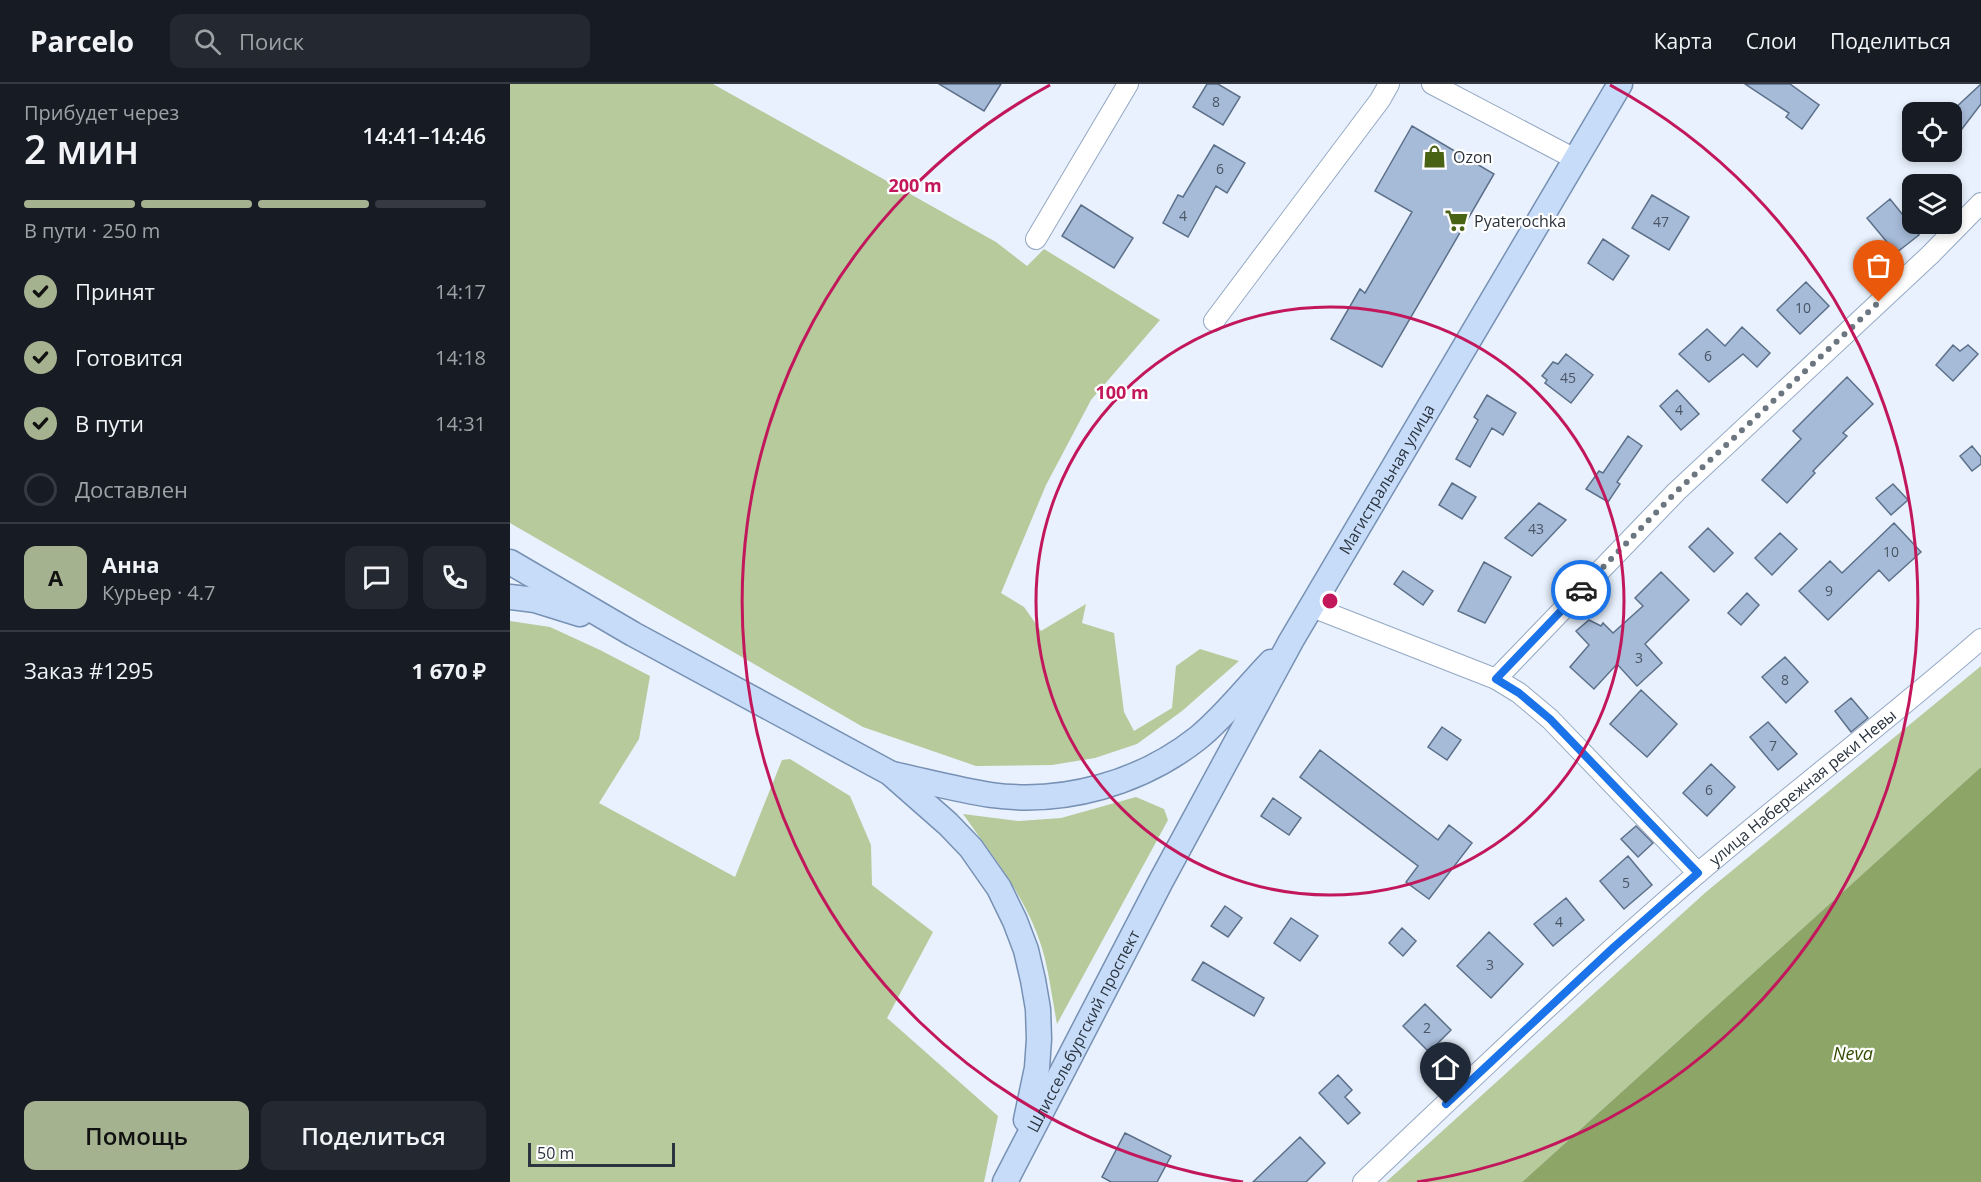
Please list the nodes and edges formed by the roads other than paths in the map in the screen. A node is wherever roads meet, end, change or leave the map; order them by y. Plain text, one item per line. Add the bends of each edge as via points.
1 (1128, 84) edge
2 (1389, 84) edge
3 (1432, 84) edge
4 (1620, 84) edge
5 (1575, 159) junction
6 (1981, 202) edge
7 (1035, 239) dead end
8 (1214, 321) dead end
9 (510, 562) edge
10 (510, 597) edge
11 (1312, 606) junction
12 (633, 634) junction
13 (1981, 639) edge
14 (1291, 641) junction
15 (1496, 679) junction
16 (890, 773) junction
17 (1698, 873) junction
18 (1161, 880) joint
19 (1008, 1177) edge
20 (1363, 1182) edge

1 - 7 street
2 - 8 street
3 - 5 street
4 - 5 main road, Магистральная улица
5 - 11 main road, Магистральная улица
6 - 15 street via 1930,255 1676,492
9 - 12 main road
10 - 12 main road via 569,609
11 - 14 main road, Магистральная улица
11 - 15 street
12 - 16 main road
13 - 17 street, улица Набережная реки Невы
14 - 16 main road via 1200,737 1171,758 1124,781 1087,791 1021,796 993,795
14 - 18 main road, Магистральная улица
15 - 17 street via 1550,719
16 - 19 main road via 972,848 999,888 1026,950 1038,1009 1039,1039 1032,1099
17 - 20 street, улица Набережная реки Невы
18 - 19 main road, Шлиссельбургский проспект

